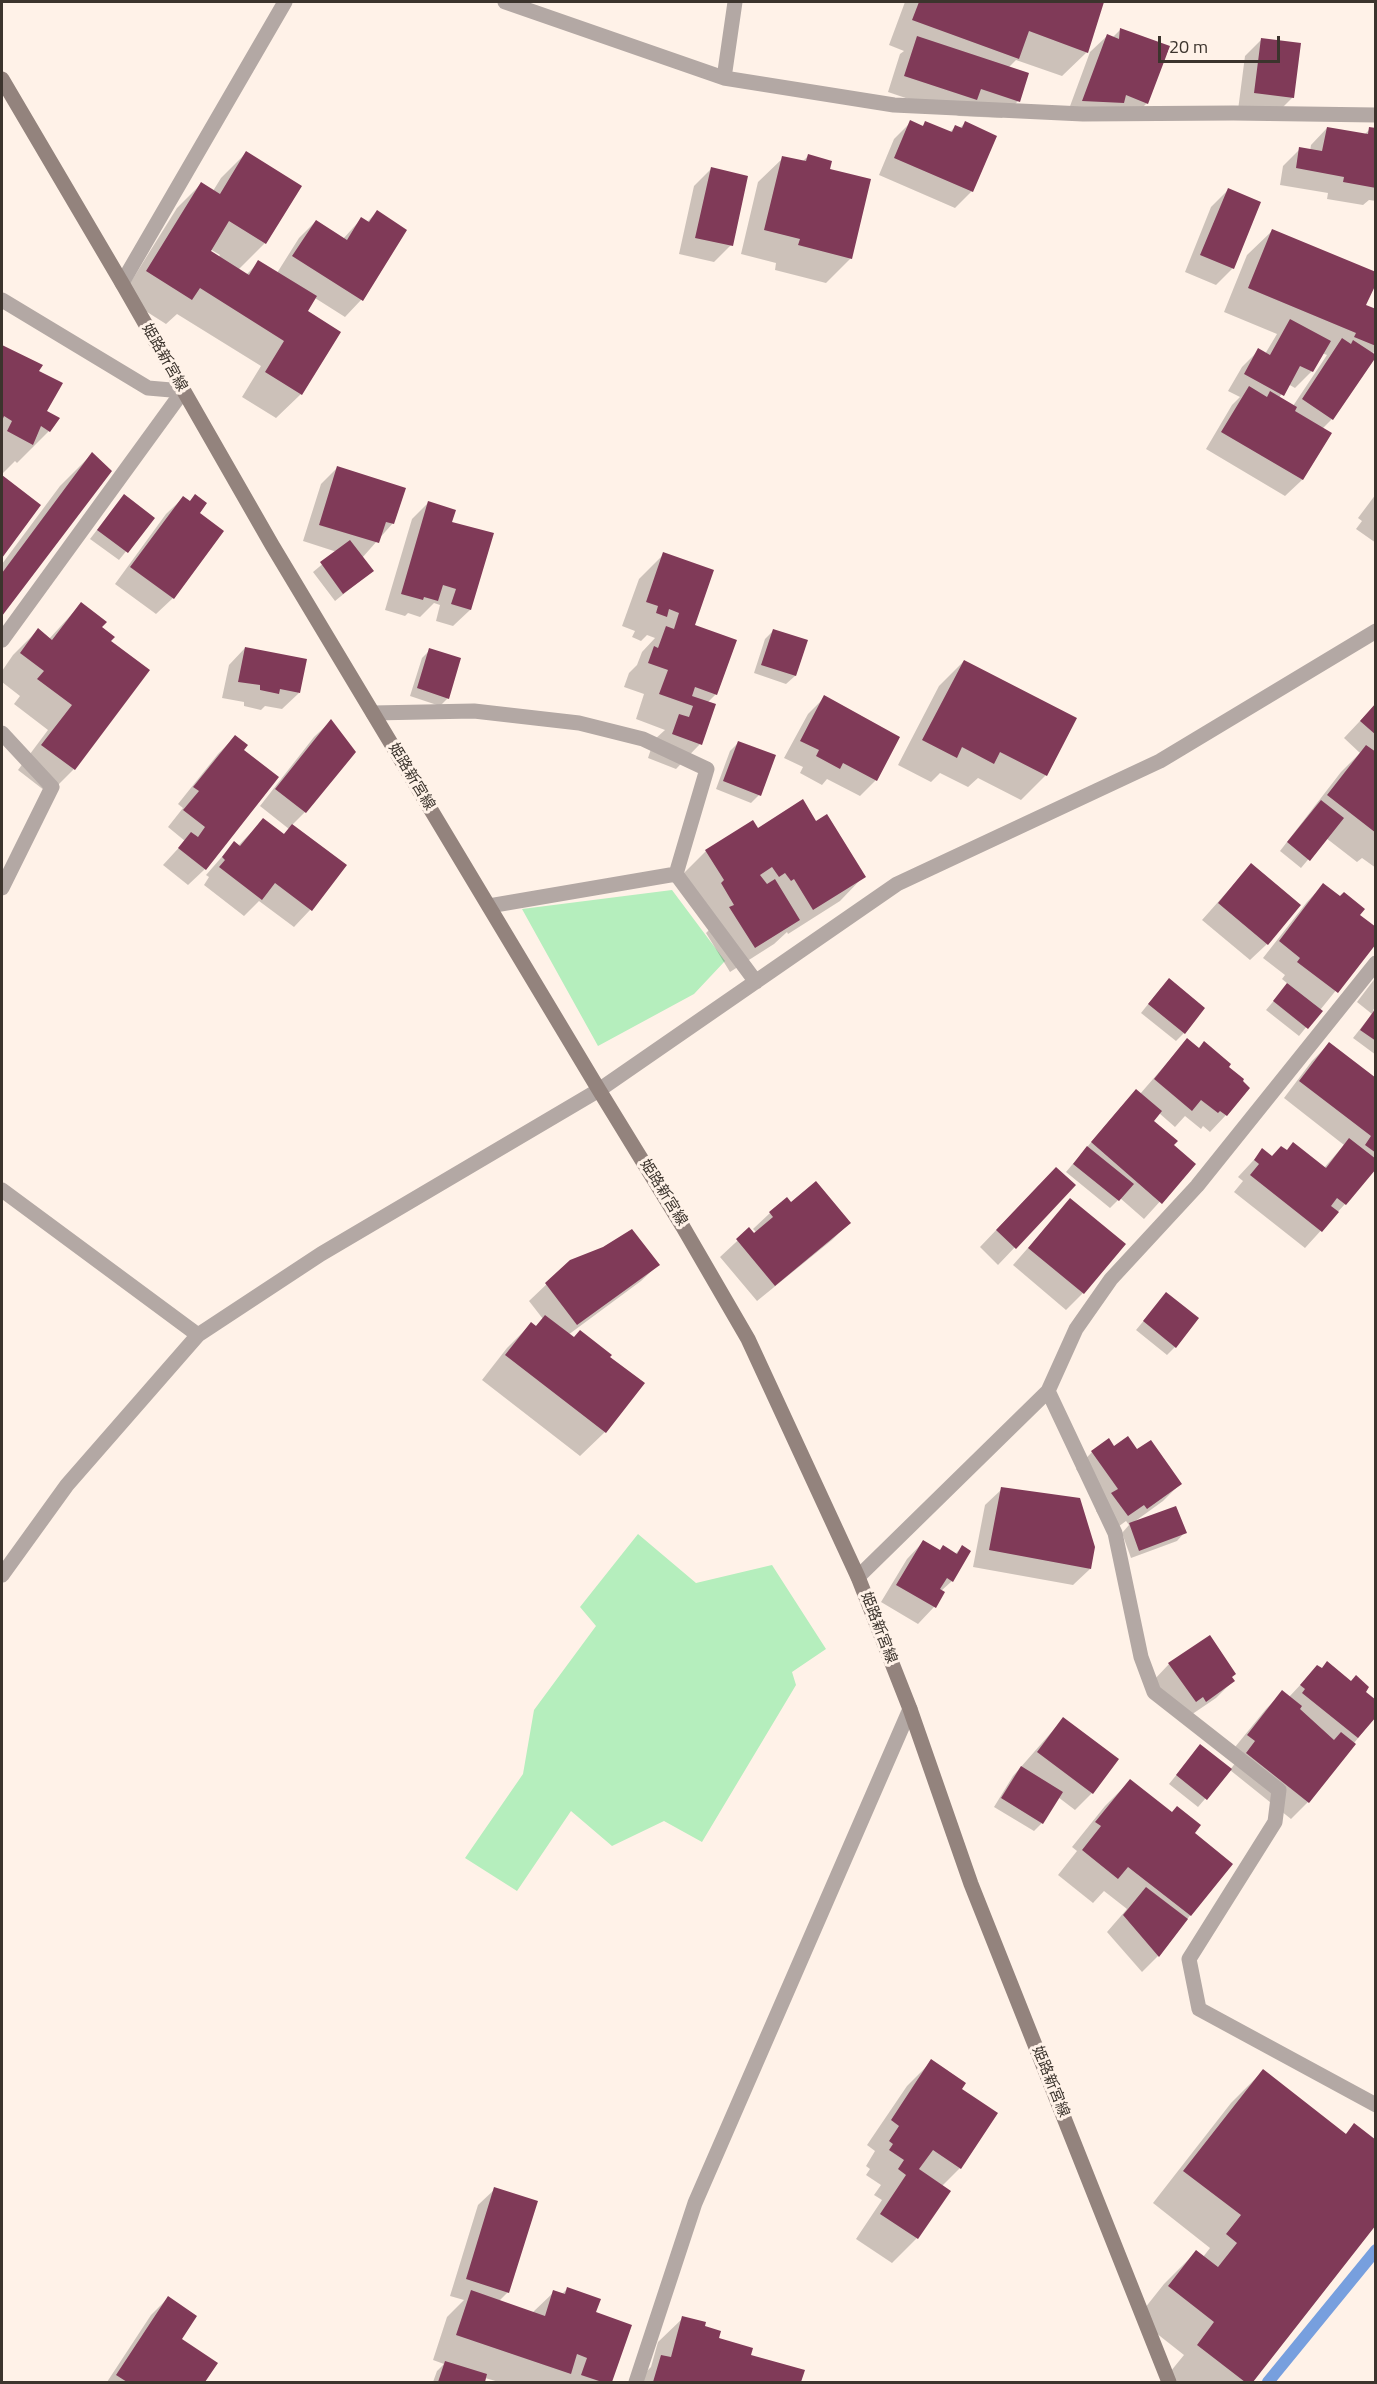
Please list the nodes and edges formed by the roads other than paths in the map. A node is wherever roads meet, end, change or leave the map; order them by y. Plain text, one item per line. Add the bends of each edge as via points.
1 (285, 2) edge
2 (505, 2) edge
3 (735, 2) edge
4 (724, 78) junction
5 (2, 80) edge
6 (1376, 115) edge
7 (122, 283) junction
8 (2, 300) edge
9 (183, 391) junction
10 (1376, 631) edge
11 (2, 640) edge
12 (373, 713) junction
13 (2, 733) edge
14 (676, 874) junction
15 (2, 888) edge
16 (489, 906) junction
17 (1376, 963) edge
18 (756, 982) junction
19 (599, 1090) junction
20 (2, 1190) edge
21 (198, 1335) junction
22 (1048, 1391) junction
23 (2, 1575) edge
24 (858, 1577) junction
25 (910, 1709) junction
26 (1376, 2105) edge
27 (636, 2382) edge
28 (1169, 2382) edge

1 - 7 street
2 - 4 street
3 - 4 street
4 - 6 street via 894,105 1083,114
5 - 7 main road, 姫路新宮線
7 - 9 main road, 姫路新宮線
8 - 9 street via 148,388
9 - 11 street
9 - 12 main road, 姫路新宮線
10 - 18 street via 1160,761 897,884
12 - 14 street via 474,711 579,723 643,739 706,769
12 - 16 main road, 姫路新宮線
13 - 15 street via 52,787
14 - 16 street
14 - 18 street
16 - 19 main road, 姫路新宮線
17 - 22 street via 1197,1186 1111,1279 1076,1329
18 - 19 street
19 - 21 street via 321,1254
19 - 24 main road, 姫路新宮線 via 748,1339
20 - 21 street
21 - 23 street via 67,1485
22 - 24 street
22 - 26 street via 1115,1533 1141,1657 1154,1692 1279,1790 1275,1822 1190,1959 1199,2009
24 - 25 main road, 姫路新宮線
25 - 27 street via 694,2202
25 - 28 main road, 姫路新宮線 via 971,1884

